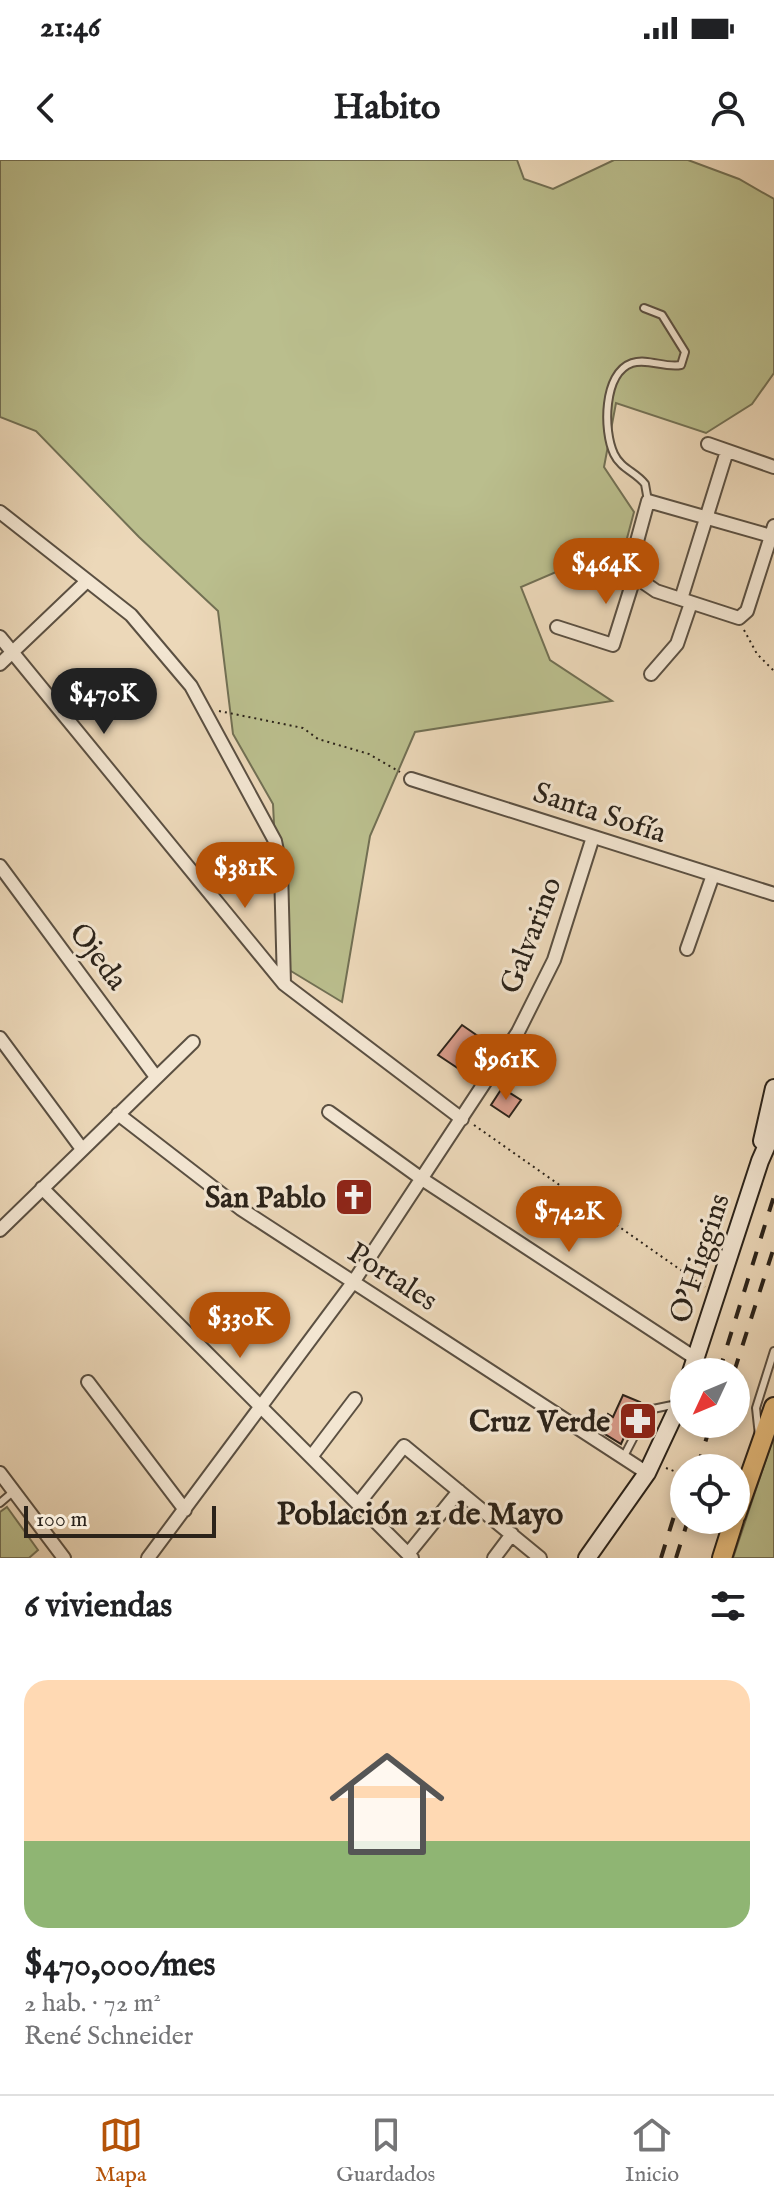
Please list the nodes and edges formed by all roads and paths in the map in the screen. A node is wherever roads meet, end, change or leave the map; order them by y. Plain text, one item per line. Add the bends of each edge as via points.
1 (644, 308) dead end
2 (708, 444) dead end
3 (727, 451) junction
4 (774, 467) edge
5 (648, 501) junction
6 (0, 512) edge
7 (706, 518) junction
8 (772, 531) edge
9 (629, 574) junction
10 (87, 581) junction
11 (686, 601) junction
12 (743, 617) junction
13 (557, 627) dead end
14 (0, 637) edge
15 (12, 652) junction
16 (0, 664) edge
17 (774, 671) edge
18 (651, 674) dead end
19 (203, 706) junction
20 (411, 779) joint
21 (593, 837) junction
22 (0, 866) edge
23 (713, 875) junction
24 (774, 894) edge
25 (687, 949) dead end
26 (284, 984) junction
27 (0, 1038) edge
28 (193, 1042) dead end
29 (156, 1077) junction
30 (774, 1088) edge
31 (329, 1112) dead end
32 (118, 1114) junction
33 (462, 1119) junction
34 (774, 1129) edge
35 (82, 1149) junction
36 (760, 1161) junction
37 (422, 1179) junction
38 (42, 1188) junction
39 (0, 1230) edge
40 (354, 1281) junction
41 (716, 1294) junction
42 (774, 1351) edge
43 (683, 1358) edge
44 (695, 1358) edge
45 (88, 1382) dead end
46 (355, 1399) dead end
47 (670, 1402) edge
48 (261, 1407) junction
49 (774, 1407) edge
50 (670, 1424) edge
51 (761, 1444) junction
52 (311, 1457) junction
53 (623, 1458) junction
54 (664, 1468) dead end
55 (670, 1470) edge
56 (0, 1473) edge
57 (647, 1473) junction
58 (750, 1475) edge
59 (14, 1491) junction
60 (459, 1491) junction
61 (0, 1503) edge
62 (358, 1504) junction
63 (185, 1510) junction
64 (512, 1534) junction
65 (730, 1534) edge
66 (410, 1556) edge
67 (64, 1558) edge
68 (148, 1558) edge
69 (494, 1558) edge
70 (540, 1558) edge
71 (587, 1558) edge
72 (722, 1558) edge

1 - 5 lane via 662,315 685,352 681,365 641,361 625,366 611,392 607,423 615,456 645,484
2 - 3 street
3 - 4 street
3 - 7 street
5 - 7 street
5 - 9 street
6 - 10 street
7 - 8 street
7 - 11 street
8 - 12 street
9 - 11 street
9 - 13 street via 613,645
10 - 15 street
10 - 19 street via 146,630
11 - 12 street
11 - 18 street via 677,644
12 - 17 path via 745,637
14 - 15 street
15 - 16 street
15 - 26 street
19 - 20 path via 303,728 318,739 369,754
19 - 26 street via 275,841 281,870
20 - 21 street, Santa Sofía
21 - 23 street, Santa Sofía
21 - 33 street, Galvarino via 545,982
22 - 29 street, Ojeda
23 - 24 street, Santa Sofía
23 - 25 street
26 - 33 street
27 - 35 street
28 - 29 street
29 - 32 street
30 - 36 main road, O'Higgins
31 - 37 street
32 - 35 street
32 - 40 street, Portales via 241,1209
33 - 37 street, Galvarino
33 - 41 path
34 - 36 main road, O'Higgins
35 - 38 street
36 - 41 main road, O'Higgins
37 - 40 street, Galvarino
37 - 43 street
38 - 39 street
38 - 48 street
40 - 48 street, Galvarino
40 - 53 street, Portales
41 - 44 main road, O'Higgins
42 - 51 lane via 755,1415
45 - 63 street
46 - 52 street
47 - 53 lane via 648,1410
48 - 52 street
48 - 63 street, Galvarino
49 - 51 main road
50 - 57 main road
51 - 58 main road
52 - 62 street
53 - 57 street, Portales
54 - 55 path
56 - 59 street
57 - 71 main road
59 - 61 lane
59 - 67 street
60 - 62 street via 404,1446
60 - 64 street
60 - 66 street
62 - 66 street
63 - 68 street, Galvarino
64 - 69 street
64 - 70 street
65 - 72 main road

